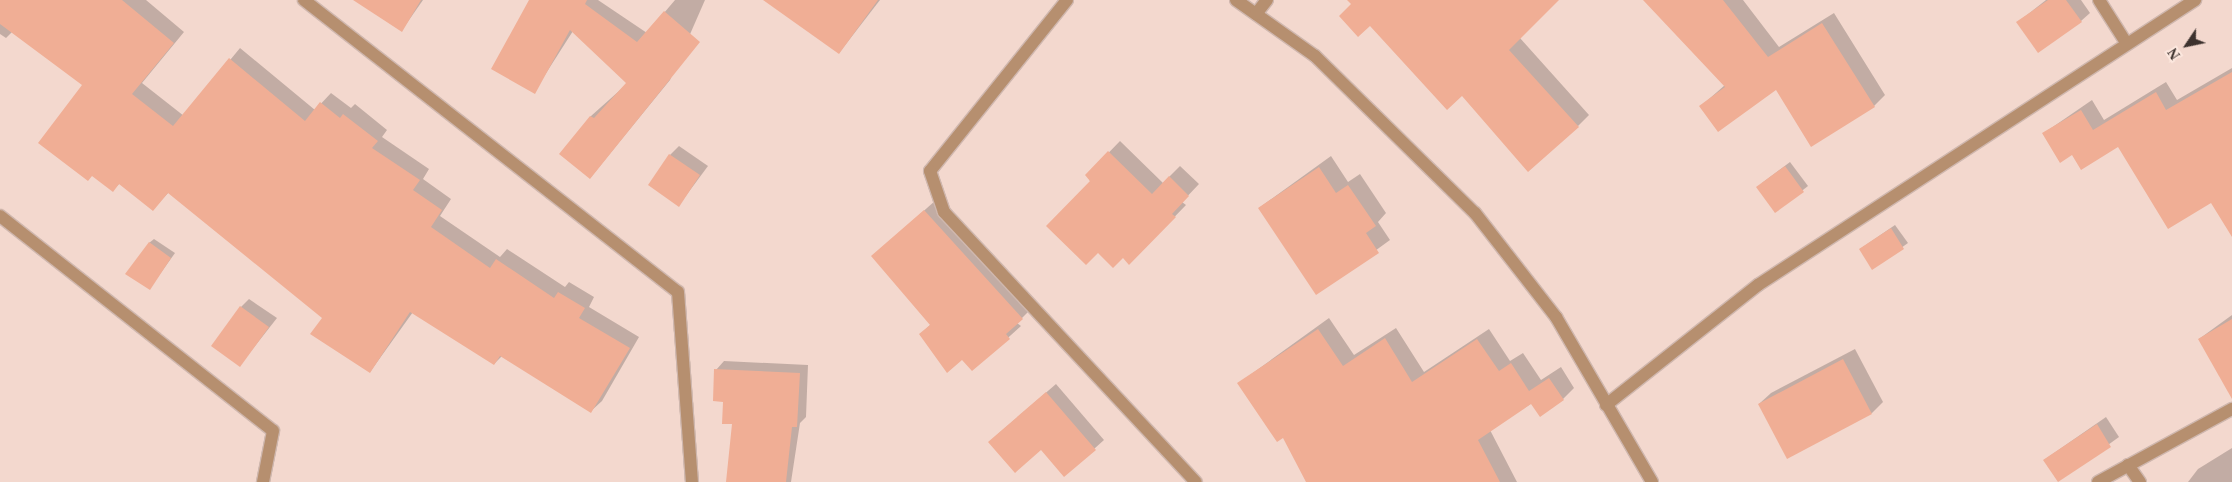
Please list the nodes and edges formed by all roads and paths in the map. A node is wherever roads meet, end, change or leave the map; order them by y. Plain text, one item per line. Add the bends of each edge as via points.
1 (304, 0) edge
2 (1067, 0) edge
3 (1236, 0) edge
4 (1267, 0) edge
5 (2099, 0) edge
6 (2195, 0) edge
7 (1256, 14) junction
8 (2125, 41) junction
9 (0, 216) edge
10 (1606, 405) junction
11 (2232, 410) edge
12 (2128, 465) junction
13 (263, 482) edge
14 (692, 482) edge
15 (1196, 482) edge
16 (1652, 482) edge
17 (2098, 482) edge
18 (2140, 482) edge

1 - 14 street via 678,292
2 - 15 street via 930,171 944,212
3 - 7 street
4 - 7 street
5 - 8 street
6 - 8 street
7 - 10 street via 1315,56 1475,213 1556,317
8 - 10 street via 1758,286
9 - 13 street via 273,431
10 - 16 street
11 - 12 street
12 - 17 street
12 - 18 street

